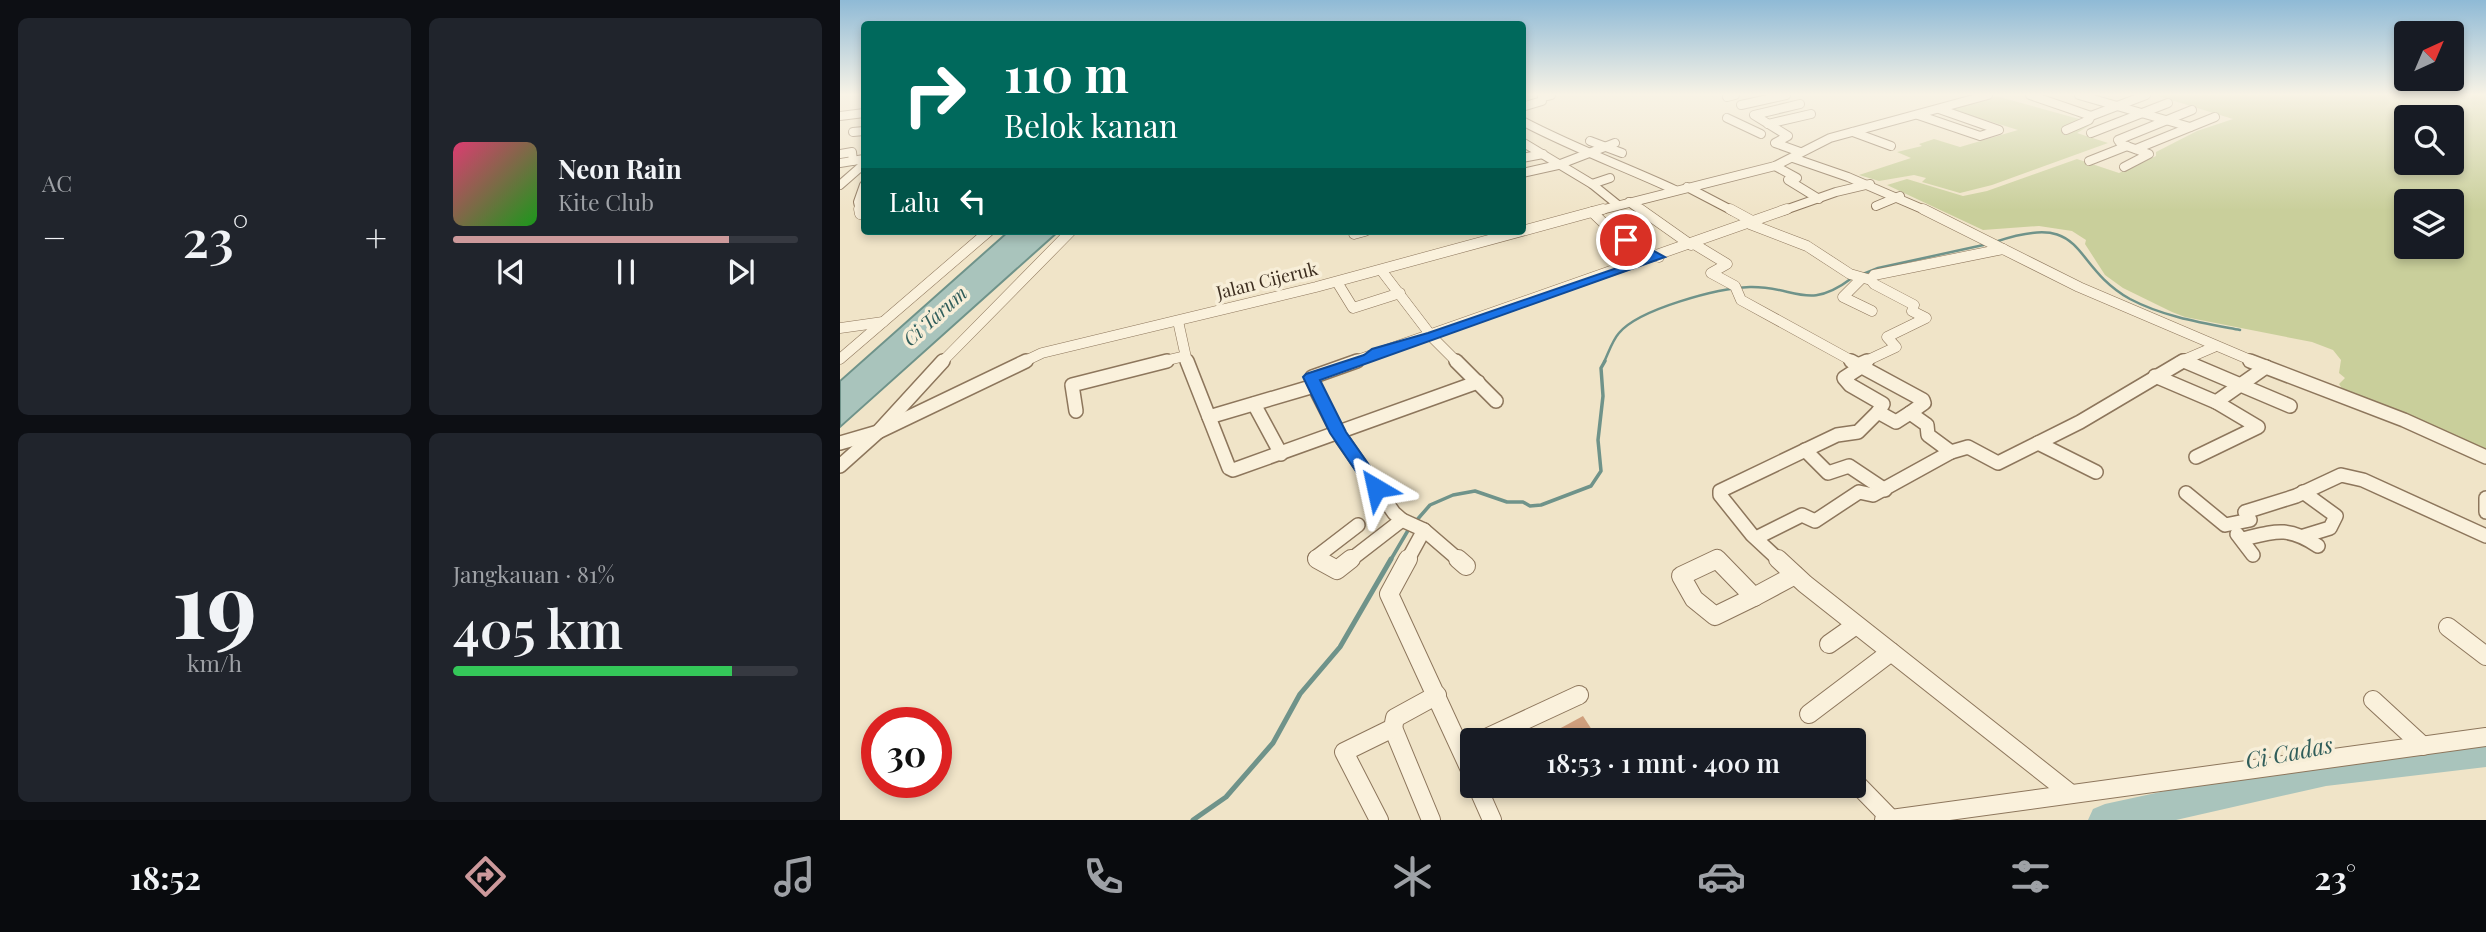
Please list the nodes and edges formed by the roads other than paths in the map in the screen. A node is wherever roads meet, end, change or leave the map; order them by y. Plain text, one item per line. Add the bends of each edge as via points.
1 (1547, 133) edge
2 (1783, 133) edge
3 (1847, 133) edge
4 (1858, 133) edge
5 (1972, 133) edge
6 (1989, 133) edge
7 (2134, 133) edge
8 (2172, 133) edge
9 (1761, 134) edge
10 (1546, 136) dead end
11 (1526, 140) edge
12 (1590, 141) dead end
13 (1747, 141) dead end
14 (1615, 143) dead end
15 (1526, 144) edge
16 (1560, 145) dead end
17 (1891, 146) dead end
18 (1605, 147) junction
19 (2131, 147) junction
20 (1526, 151) edge
21 (1538, 151) junction
22 (1587, 153) junction
23 (1622, 153) dead end
24 (840, 154) edge
25 (1796, 155) junction
26 (1526, 156) edge
27 (853, 161) junction
28 (2089, 161) dead end
29 (861, 162) edge
30 (840, 163) edge
31 (861, 165) edge
32 (1559, 165) junction
33 (1775, 166) junction
34 (2123, 167) dead end
35 (1527, 172) edge
36 (1610, 178) dead end
37 (1542, 182) dead end
38 (861, 184) edge
39 (1592, 184) junction
40 (1870, 184) junction
41 (840, 185) edge
42 (1687, 187) junction
43 (1675, 190) junction
44 (861, 193) edge
45 (1900, 196) junction
46 (1819, 198) junction
47 (1624, 204) junction
48 (1876, 206) dead end
49 (1592, 212) junction
50 (860, 214) dead end
51 (1752, 223) junction
52 (1526, 230) edge
53 (984, 235) edge
54 (1067, 235) edge
55 (1508, 235) edge
56 (1692, 245) junction
57 (2002, 249) junction
58 (1659, 257) junction
59 (1381, 270) junction
60 (1861, 278) junction
61 (1336, 282) junction
62 (1400, 293) junction
63 (1872, 312) dead end
64 (1178, 321) junction
65 (883, 322) junction
66 (840, 328) edge
67 (1433, 336) junction
68 (2214, 347) junction
69 (1185, 356) junction
70 (840, 359) edge
71 (2183, 360) junction
72 (1860, 366) junction
73 (2266, 367) junction
74 (2155, 376) junction
75 (1478, 383) junction
76 (1891, 384) junction
77 (2239, 385) junction
78 (1314, 386) junction
79 (1871, 397) junction
80 (1496, 401) dead end
81 (2216, 402) junction
82 (1254, 404) junction
83 (2290, 406) dead end
84 (1076, 411) dead end
85 (1878, 412) junction
86 (1910, 413) junction
87 (1209, 417) junction
88 (878, 432) junction
89 (1338, 433) junction
90 (840, 443) edge
91 (2038, 443) junction
92 (1805, 450) junction
93 (1951, 452) junction
94 (1281, 454) junction
95 (2196, 457) dead end
96 (2486, 457) edge
97 (840, 466) edge
98 (2096, 472) dead end
99 (1885, 490) junction
100 (2303, 492) junction
101 (2186, 493) dead end
102 (2486, 498) edge
103 (2486, 512) edge
104 (1403, 521) junction
105 (1358, 525) dead end
106 (2225, 525) junction
107 (1422, 529) junction
108 (2304, 536) junction
109 (2486, 536) edge
110 (1756, 538) junction
111 (2243, 539) junction
112 (2318, 546) dead end
113 (2253, 555) dead end
114 (1466, 566) dead end
115 (1795, 575) junction
116 (1754, 597) dead end
117 (1856, 625) junction
118 (2448, 627) dead end
119 (1829, 644) dead end
120 (1891, 652) junction
121 (2486, 656) edge
122 (1437, 695) junction
123 (1579, 695) dead end
124 (2373, 700) dead end
125 (1809, 714) dead end
126 (1393, 728) junction
127 (1508, 728) edge
128 (1460, 736) edge
129 (2486, 737) edge
130 (2423, 746) junction
131 (2071, 794) junction
132 (1866, 795) edge
133 (1482, 798) edge
134 (1379, 820) edge
135 (1431, 820) edge
136 (1492, 820) edge
137 (1887, 820) edge

1 - 22 street
2 - 25 street via 1788,136 1771,144
3 - 25 street, Jalan Cijeruk
4 - 17 street
5 - 6 street
7 - 19 street via 2118,140
8 - 19 street
9 - 13 street
10 - 11 street
12 - 18 street
14 - 18 street
15 - 21 street
16 - 21 street
18 - 22 street
18 - 23 street
19 - 28 street
19 - 34 street via 2149,155
20 - 21 street
21 - 26 street
21 - 32 street
22 - 32 street
22 - 43 street
24 - 27 street via 852,152
25 - 33 street, Jalan Cijeruk
25 - 40 street
27 - 29 street
27 - 30 street
31 - 41 street
32 - 35 street
32 - 39 street
33 - 42 street, Jalan Cijeruk
33 - 46 street via 1797,178 1788,180
35 - 37 street
36 - 39 street
38 - 41 street
39 - 47 street
40 - 45 street
40 - 46 street
42 - 43 street, Jalan Cijeruk
42 - 51 street
43 - 47 street, Jalan Cijeruk
44 - 50 street
45 - 48 street
45 - 57 street
46 - 51 street
47 - 49 street, Jalan Cijeruk
47 - 56 street
49 - 52 street, Jalan Cijeruk
49 - 58 street via 1613,232
51 - 56 street
51 - 60 street via 1807,246
53 - 65 street
54 - 88 street
55 - 59 street, Jalan Cijeruk
56 - 58 street
56 - 72 street via 1727,264 1711,273 1736,290 1741,300
57 - 60 street
57 - 68 street
58 - 67 street
59 - 61 street, Jalan Cijeruk
59 - 62 street
60 - 63 street via 1843,297
60 - 72 street via 1914,305 1912,311 1926,318 1887,337 1896,347
61 - 62 street via 1353,307
61 - 64 street, Jalan Cijeruk
62 - 67 street
64 - 69 street
64 - 88 street, Jalan Cijeruk via 1030,357
65 - 66 street
65 - 70 street
67 - 75 street
67 - 78 street via 1314,376
68 - 71 street
68 - 73 street
69 - 84 street via 1072,385
69 - 87 street
71 - 74 street
71 - 77 street
72 - 76 street
72 - 79 street via 1843,377
73 - 77 street
73 - 96 street
74 - 81 street
74 - 91 street
75 - 80 street
75 - 89 street
76 - 79 street
76 - 86 street via 1924,401
77 - 81 street
77 - 83 street
78 - 82 street
78 - 89 street
79 - 85 street via 1884,405
81 - 95 street via 2258,426
82 - 87 street
82 - 94 street
85 - 86 street via 1896,422
85 - 92 street via 1857,432 1837,435
86 - 93 street via 1927,425 1928,435
87 - 94 street via 1229,468
88 - 90 street
88 - 97 street
89 - 94 street
89 - 104 street
91 - 93 street via 1998,463 1968,447
91 - 98 street
92 - 99 street via 1828,474 1849,466
92 - 110 street via 1720,491
93 - 99 street
99 - 110 street via 1871,496 1859,492 1815,521 1802,514
100 - 106 street via 2245,512 2250,520
100 - 108 street via 2336,516 2330,528
100 - 109 street via 2341,475 2350,476
101 - 106 street
102 - 103 street
104 - 105 street via 1337,570 1315,558
104 - 107 street
106 - 111 street
107 - 114 street
107 - 122 street via 1389,592
108 - 111 street via 2285,529
108 - 112 street
110 - 115 street
111 - 113 street via 2243,546
115 - 116 street
115 - 117 street
117 - 119 street
117 - 120 street
118 - 121 street
120 - 125 street
120 - 131 street
122 - 126 street via 1395,718
122 - 128 street
123 - 127 street
124 - 130 street
126 - 134 street via 1344,752
126 - 135 street
129 - 130 street
130 - 131 street
131 - 137 street
132 - 137 street
133 - 136 street

